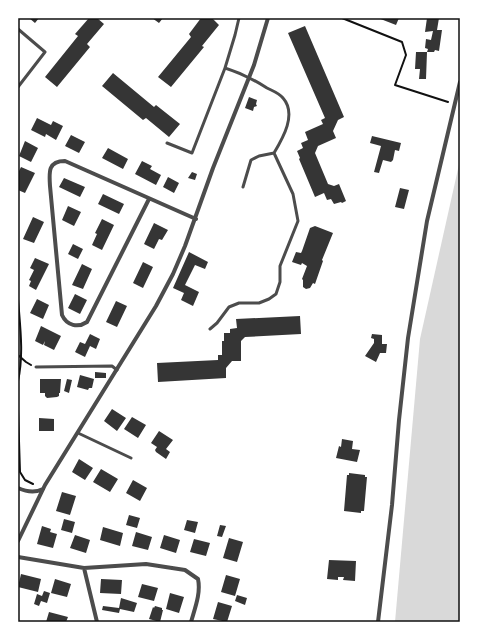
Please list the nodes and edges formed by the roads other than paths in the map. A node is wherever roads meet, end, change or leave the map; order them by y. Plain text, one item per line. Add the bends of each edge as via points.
1 (239, 18) edge
2 (268, 18) edge
3 (18, 29) edge
4 (225, 68) junction
5 (250, 76) junction
6 (460, 82) edge
7 (18, 87) edge
8 (167, 143) dead end
9 (274, 153) junction
10 (243, 187) dead end
11 (149, 199) junction
12 (196, 219) junction
13 (210, 329) dead end
14 (36, 366) road end
15 (117, 370) junction
16 (78, 433) junction
17 (131, 458) dead end
18 (18, 488) edge
19 (44, 489) junction
20 (18, 541) edge
21 (18, 557) edge
22 (84, 568) junction
23 (97, 622) edge
24 (191, 622) edge
25 (378, 622) edge

1 - 4 lane
2 - 5 street
3 - 7 lane via 45,52
4 - 5 lane
4 - 8 lane via 192,153
5 - 9 lane via 279,94 288,108 287,128
5 - 12 street via 213,168
6 - 25 street via 427,221 408,338
9 - 10 lane via 251,160
9 - 13 lane via 293,194 298,222 280,266 280,282 276,294 259,303 239,303 229,307
11 - 11 street via 65,161 57,162 51,167 50,186 64,320 70,324 80,325 87,322
11 - 12 street
12 - 15 street via 173,274
14 - 15 lane via 112,366
15 - 16 street
16 - 17 lane
16 - 19 street
18 - 19 street via 30,492
19 - 20 street
21 - 22 street
22 - 23 street
22 - 24 street via 146,564 185,570 198,579 199,586

